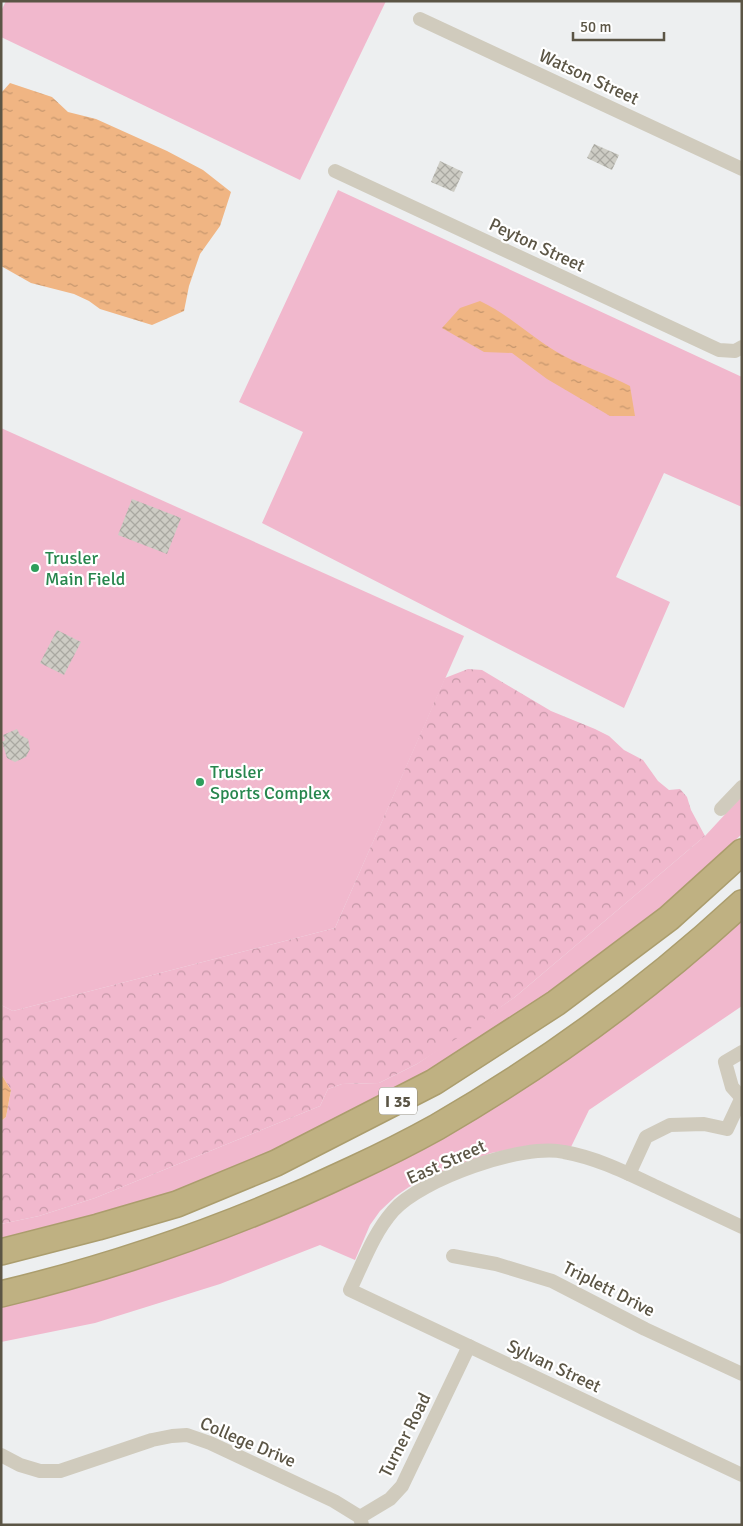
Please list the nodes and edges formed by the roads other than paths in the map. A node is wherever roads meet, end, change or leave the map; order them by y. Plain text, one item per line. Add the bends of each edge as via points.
1 (420, 19) dead end
2 (742, 170) edge
3 (335, 171) dead end
4 (742, 347) edge
5 (742, 787) edge
6 (721, 809) dead end
7 (742, 852) edge
8 (742, 903) edge
9 (742, 1052) edge
10 (742, 1097) edge
11 (629, 1174) junction
12 (742, 1227) edge
13 (1, 1252) edge
14 (453, 1256) dead end
15 (350, 1290) joint
16 (1, 1294) edge
17 (469, 1346) junction
18 (742, 1374) edge
19 (1, 1455) edge
20 (742, 1475) edge
21 (361, 1521) edge

1 - 2 street, Watson Street
3 - 4 street, Peyton Street via 719,350 735,351
5 - 6 street
7 - 13 highway, I 35 via 669,918 556,1003 434,1082 276,1164 177,1204
8 - 16 highway, I 35 via 636,993 559,1050 413,1140 304,1193 235,1221 151,1251
9 - 10 street via 725,1062 732,1087
10 - 11 street via 727,1128 704,1124 670,1125 646,1137
11 - 12 street, East Street
11 - 15 street, East Street via 597,1160 547,1149 481,1163 409,1197 394,1210 379,1229
14 - 18 street, Triplett Drive via 496,1264 552,1281
15 - 17 street, Sylvan Street
17 - 20 street, Sylvan Street
17 - 21 street, Turner Road via 402,1486
19 - 21 street, College Drive via 40,1471 60,1471 152,1440 187,1435 334,1501

